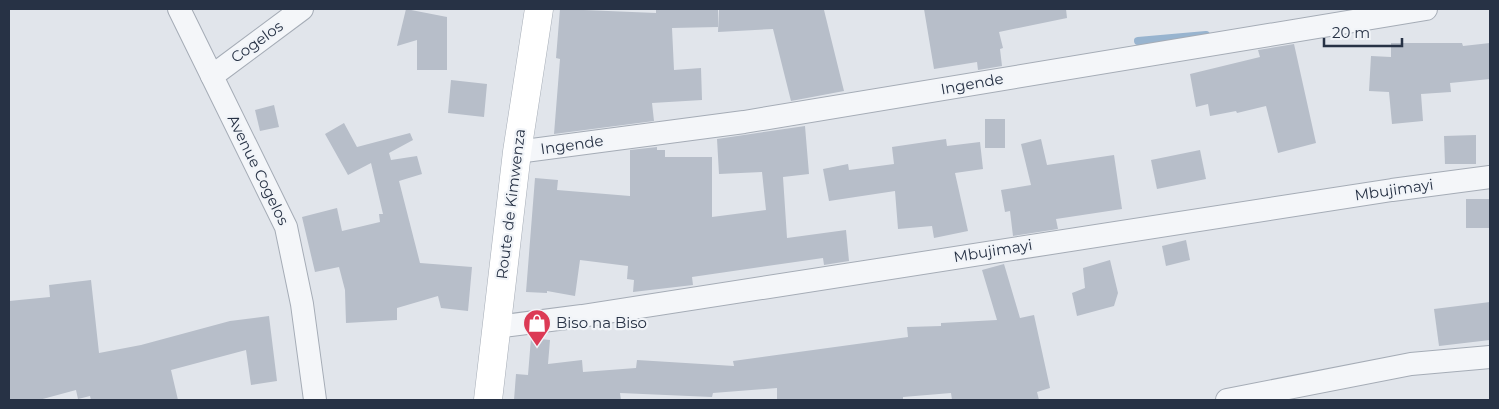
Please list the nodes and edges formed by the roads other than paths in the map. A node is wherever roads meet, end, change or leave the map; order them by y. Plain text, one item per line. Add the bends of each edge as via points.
1 (179, 9) edge
2 (302, 9) edge
3 (539, 9) edge
4 (1426, 9) edge
5 (212, 76) junction
6 (517, 152) junction
7 (1490, 177) edge
8 (496, 327) junction
9 (1490, 358) edge
10 (315, 400) edge
11 (488, 400) edge
12 (1228, 400) edge

1 - 5 street, Avenue Cogelos
2 - 5 street, Cogelos
3 - 6 street, Route de Kimwenza
4 - 6 street, Ingende via 744,122
5 - 10 street, Avenue Cogelos via 286,227 302,304
6 - 8 street, Route de Kimwenza
7 - 8 street, Mbujimayi
8 - 11 street, Route de Kimwenza
9 - 12 street via 1411,364

